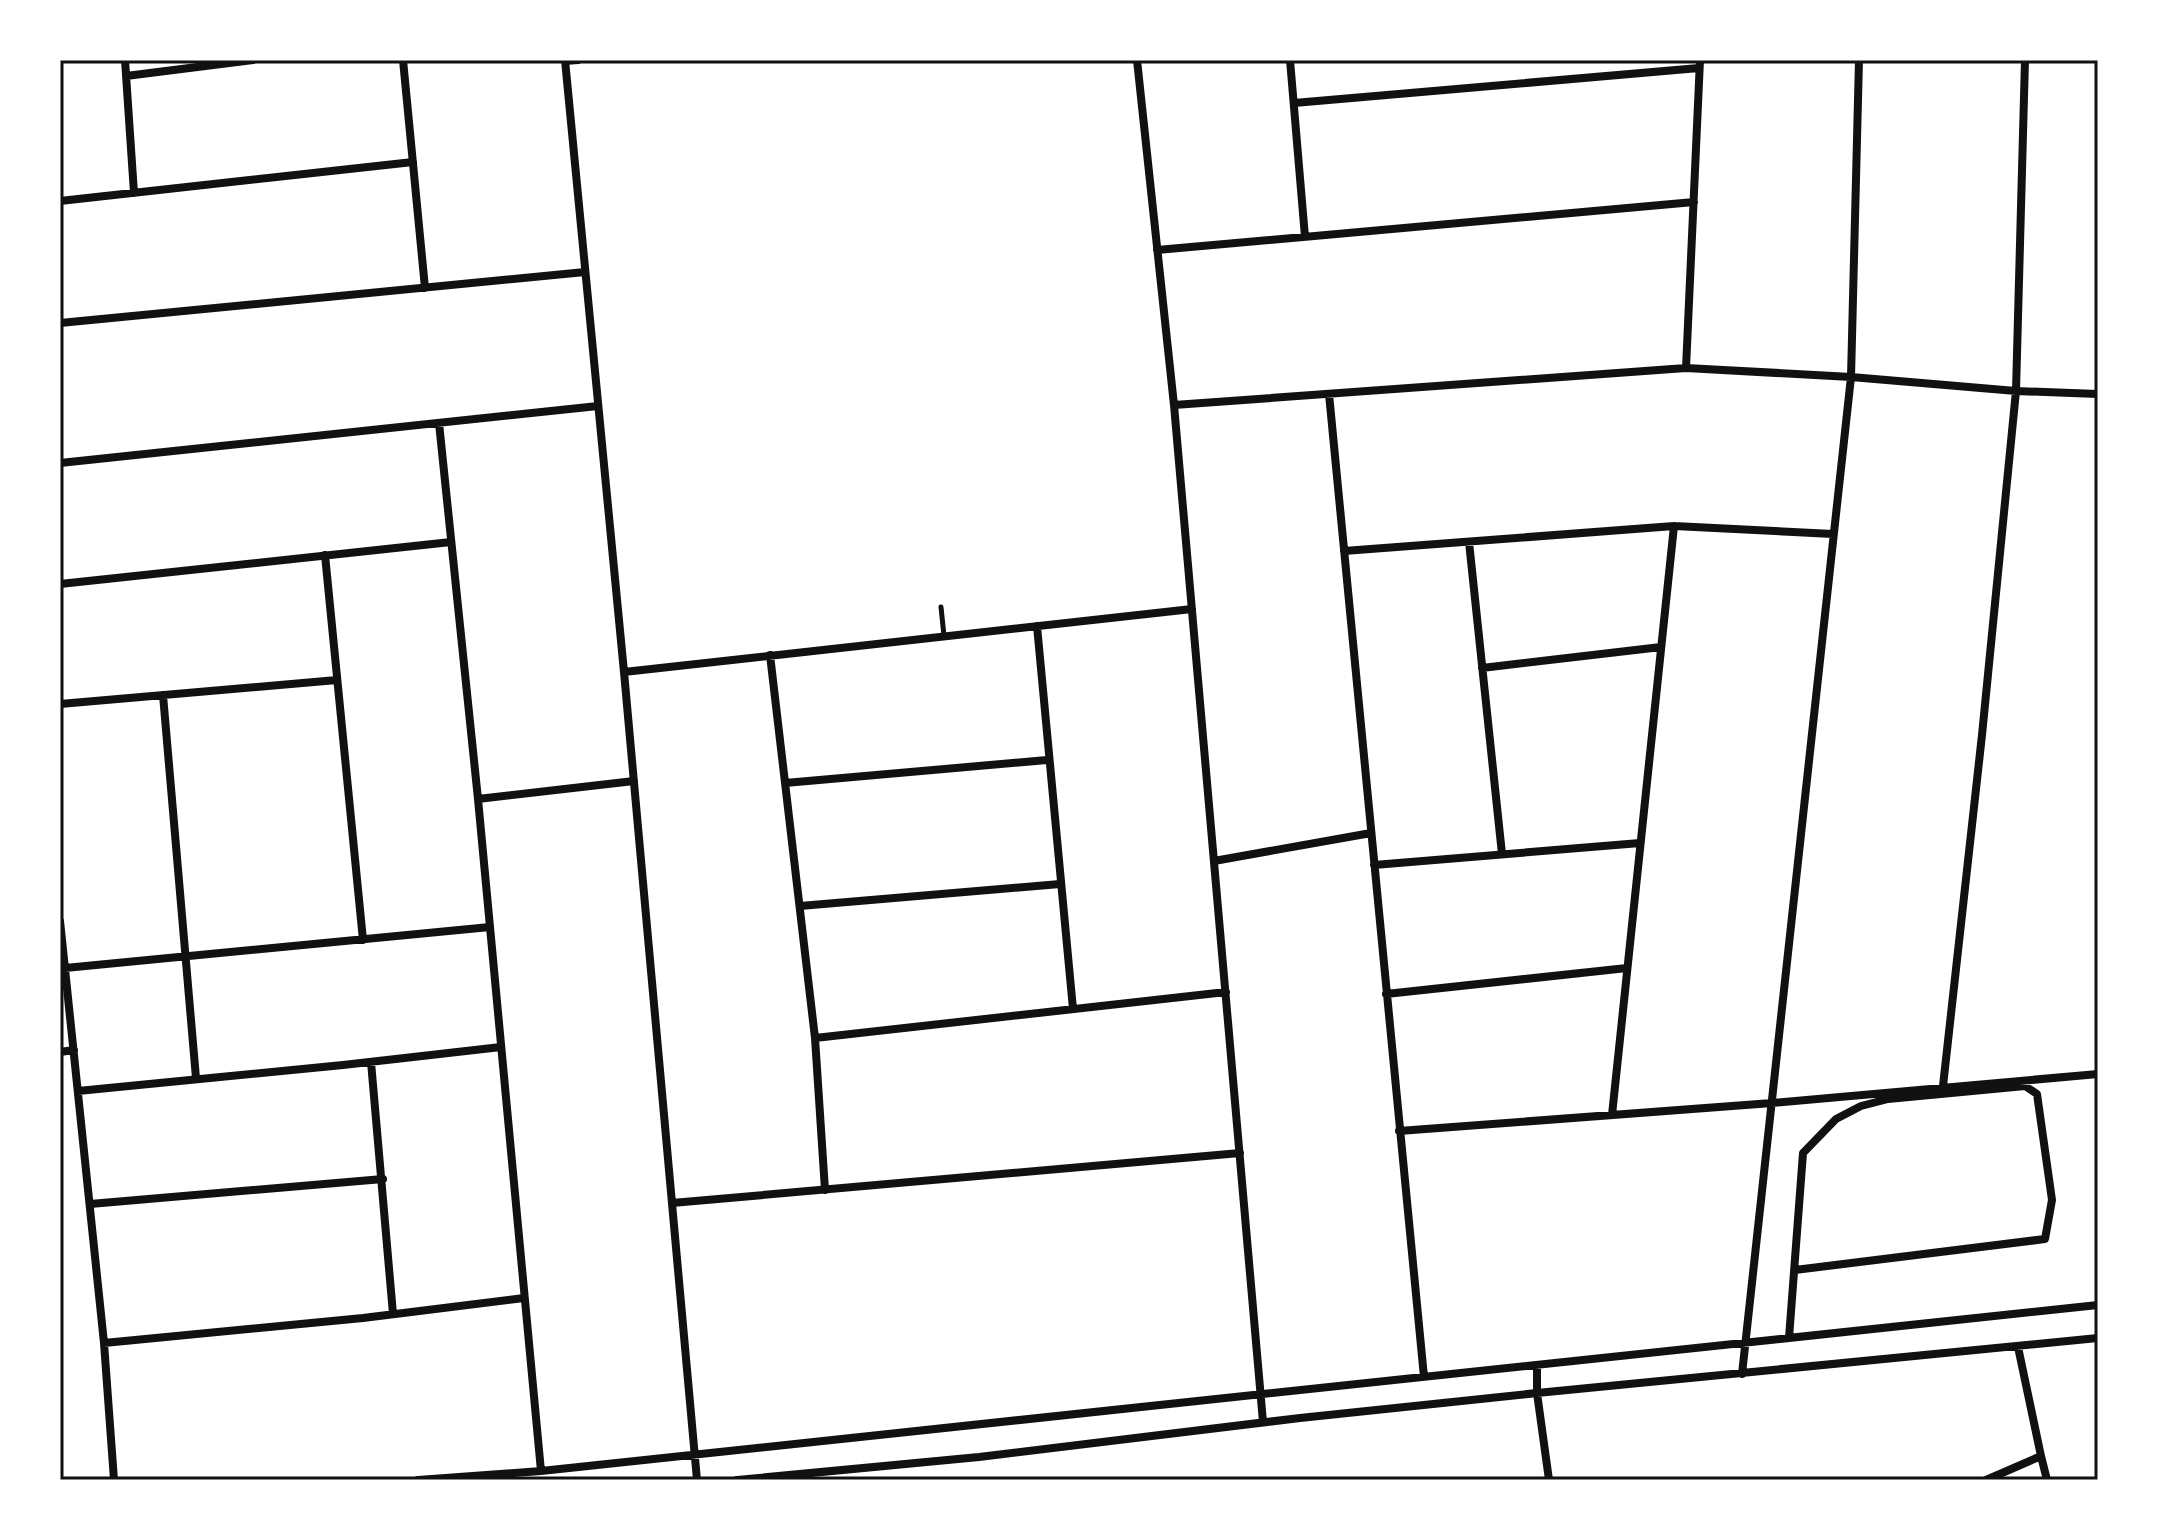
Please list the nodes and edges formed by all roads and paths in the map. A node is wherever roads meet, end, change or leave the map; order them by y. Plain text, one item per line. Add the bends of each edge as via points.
1 (125, 60) edge
2 (253, 60) edge
3 (403, 60) edge
4 (578, 60) edge
5 (1137, 60) edge
6 (1290, 60) edge
7 (1859, 60) edge
8 (2025, 60) edge
9 (565, 61) edge
10 (1700, 64) edge
11 (126, 76) junction
12 (1294, 103) junction
13 (413, 162) junction
14 (134, 193) junction
15 (60, 201) edge
16 (1694, 202) junction
17 (1305, 237) junction
18 (1157, 250) junction
19 (585, 272) junction
20 (425, 288) junction
21 (60, 323) edge
22 (1686, 368) junction
23 (1851, 377) junction
24 (2016, 391) junction
25 (1329, 394) junction
26 (2098, 394) edge
27 (1174, 405) junction
28 (598, 406) junction
29 (439, 423) junction
30 (60, 463) edge
31 (1674, 526) junction
32 (1833, 534) junction
33 (451, 542) junction
34 (1469, 542) junction
35 (1344, 551) junction
36 (325, 555) junction
37 (60, 584) edge
38 (941, 607) dead end
39 (1192, 609) junction
40 (1037, 626) junction
41 (944, 636) junction
42 (1661, 647) junction
43 (770, 655) junction
44 (1482, 668) junction
45 (624, 672) junction
46 (337, 680) junction
47 (163, 695) junction
48 (60, 704) edge
49 (1047, 760) junction
50 (634, 781) junction
51 (785, 783) junction
52 (478, 799) junction
53 (1371, 833) junction
54 (1640, 843) junction
55 (1502, 854) junction
56 (1214, 861) junction
57 (1374, 865) junction
58 (1060, 884) junction
59 (800, 906) junction
60 (60, 921) edge
61 (490, 927) junction
62 (363, 940) junction
63 (186, 957) junction
64 (65, 968) junction
65 (1627, 968) junction
66 (1226, 992) junction
67 (1386, 994) junction
68 (1073, 1009) junction
69 (815, 1038) junction
70 (501, 1047) junction
71 (74, 1050) junction
72 (60, 1052) edge
73 (371, 1062) junction
74 (2098, 1074) edge
75 (196, 1078) junction
76 (1943, 1086) junction
77 (78, 1091) junction
78 (1772, 1103) junction
79 (1612, 1115) junction
80 (1399, 1131) junction
81 (1240, 1153) junction
82 (383, 1179) junction
83 (825, 1190) junction
84 (672, 1203) junction
85 (90, 1204) junction
86 (1795, 1270) junction
87 (524, 1298) junction
88 (2098, 1305) edge
89 (393, 1314) junction
90 (1789, 1338) junction
91 (2098, 1338) edge
92 (1747, 1342) junction
93 (104, 1343) junction
94 (2018, 1347) junction
95 (1537, 1366) junction
96 (1742, 1374) junction
97 (1424, 1377) junction
98 (1537, 1393) junction
99 (1261, 1394) junction
100 (1263, 1422) junction
101 (695, 1455) junction
102 (2041, 1456) junction
103 (873, 1467) junction
104 (541, 1471) junction
105 (114, 1480) edge
106 (418, 1480) edge
107 (697, 1480) edge
108 (737, 1480) edge
109 (875, 1480) edge
110 (1549, 1480) edge
111 (1986, 1480) edge
112 (2047, 1480) edge

1 - 11 street
2 - 11 street
3 - 13 street
4 - 9 street
5 - 18 street
6 - 12 street
7 - 23 street
8 - 24 street
9 - 19 street
10 - 12 street
10 - 16 street
11 - 14 street
12 - 17 street
13 - 14 street
13 - 20 street
14 - 15 street
16 - 17 street
16 - 22 street
17 - 18 street
18 - 27 street
19 - 20 street
19 - 28 street
20 - 21 street
22 - 23 street
22 - 25 street
23 - 24 street
23 - 32 street
24 - 26 street
24 - 76 street
25 - 27 street
25 - 35 street
27 - 39 street
28 - 29 street
28 - 45 street
29 - 30 street
29 - 33 street
31 - 32 street
31 - 34 street
31 - 42 street
32 - 78 street
33 - 36 street
33 - 52 street
34 - 35 street
34 - 44 street
35 - 53 street
36 - 37 street
36 - 46 street
38 - 41 lane
39 - 40 street
39 - 56 street
40 - 41 street
40 - 49 street
41 - 43 street
42 - 44 street
42 - 54 street
43 - 45 street
43 - 51 street
44 - 55 street
45 - 50 street
46 - 47 street
46 - 62 street
47 - 48 street
47 - 63 street
49 - 51 street
49 - 58 street
50 - 52 street
50 - 84 street
51 - 59 street
52 - 61 street
53 - 56 street
53 - 57 street
54 - 55 street
54 - 65 street
55 - 57 street
56 - 66 street
57 - 67 street
58 - 59 street
58 - 68 street
59 - 69 street
60 - 64 street
61 - 62 street
61 - 70 street
62 - 63 street
63 - 64 street
63 - 75 street
64 - 71 street
65 - 67 street
65 - 79 street
66 - 68 street
66 - 81 street
67 - 80 street
68 - 69 street
69 - 83 street
70 - 73 street
70 - 87 street
71 - 72 street
71 - 77 street
73 - 75 street
73 - 82 street
74 - 76 street
75 - 77 street
76 - 78 street
77 - 85 street
78 - 79 street
78 - 92 street
79 - 80 street
80 - 97 street
81 - 83 street
81 - 99 street
82 - 85 street
82 - 89 street
83 - 84 street
84 - 101 street
85 - 93 street
86 - 86 street via 1803,1153 1836,1119 1888,1099 2025,1086 2037,1094 2052,1200 2045,1239
86 - 90 street
87 - 89 street
87 - 104 street
88 - 90 street
89 - 93 street
90 - 92 street
91 - 94 street
92 - 95 street
92 - 96 street
93 - 105 street
94 - 96 street
94 - 102 street
95 - 97 street
95 - 98 street
96 - 98 street
97 - 99 street
98 - 100 street
98 - 110 street
99 - 100 street
99 - 101 street
100 - 103 street
101 - 104 street
101 - 107 street
102 - 111 street
102 - 112 street
103 - 108 street
103 - 109 street
104 - 106 street

